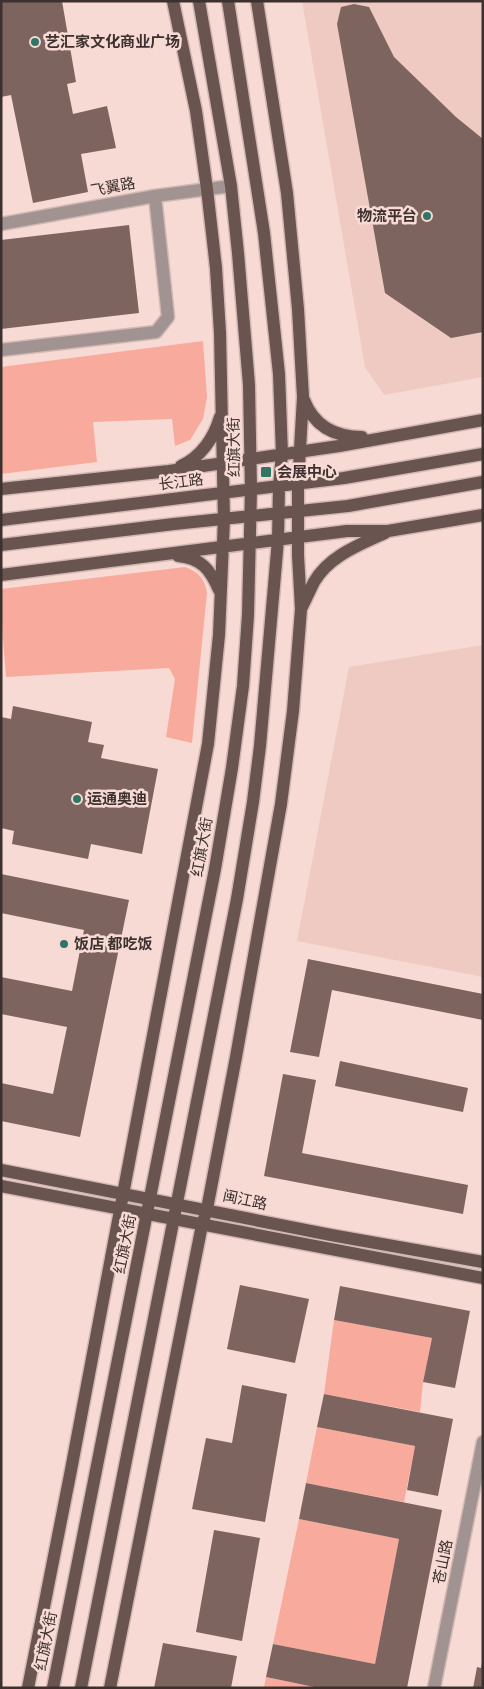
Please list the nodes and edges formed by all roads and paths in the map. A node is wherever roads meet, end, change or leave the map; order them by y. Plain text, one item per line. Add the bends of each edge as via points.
1 (173, 1) edge
2 (199, 1) edge
3 (228, 1) edge
4 (257, 1) edge
5 (231, 186) junction
6 (207, 189) junction
7 (155, 196) junction
8 (1, 224) edge
9 (1, 350) edge
10 (303, 397) junction
11 (222, 407) junction
12 (483, 420) edge
13 (387, 437) junction
14 (299, 451) junction
15 (282, 454) junction
16 (483, 454) edge
17 (250, 458) junction
18 (224, 462) junction
19 (169, 471) junction
20 (483, 482) edge
21 (298, 484) junction
22 (279, 486) junction
23 (1, 489) edge
24 (251, 490) junction
25 (224, 493) junction
26 (299, 511) junction
27 (278, 513) junction
28 (483, 515) edge
29 (251, 516) junction
30 (224, 519) junction
31 (1, 520) edge
32 (388, 531) junction
33 (299, 536) junction
34 (278, 540) junction
35 (250, 544) junction
36 (1, 545) edge
37 (223, 547) junction
38 (155, 555) junction
39 (1, 575) edge
40 (220, 594) junction
41 (301, 609) junction
42 (1, 1170) edge
43 (1, 1186) edge
44 (123, 1194) junction
45 (150, 1199) junction
46 (176, 1204) junction
47 (121, 1208) junction
48 (207, 1209) junction
49 (148, 1214) junction
50 (173, 1219) junction
51 (202, 1225) junction
52 (483, 1262) edge
53 (483, 1278) edge
54 (483, 1442) edge
55 (28, 1688) edge
56 (53, 1688) edge
57 (81, 1688) edge
58 (110, 1688) edge
59 (434, 1688) edge

1 - 6 main road, 红旗大街 via 196,111
2 - 5 main road, 红旗大街
3 - 15 main road via 264,233 279,374
4 - 10 main road via 287,193
5 - 6 street, 飞翼路
5 - 17 main road, 红旗大街 via 249,385
6 - 7 street, 飞翼路
6 - 11 main road, 红旗大街 via 220,324
7 - 8 street, 飞翼路
7 - 9 street via 168,317 156,332
10 - 13 main road via 310,414 333,432 355,437
10 - 14 main road
11 - 18 main road, 红旗大街
11 - 19 main road via 216,429 200,453 195,459
12 - 13 main road
13 - 14 main road
14 - 15 main road
14 - 21 main road
15 - 17 main road
15 - 22 main road
16 - 21 main road, 长江路
17 - 18 main road
17 - 24 main road, 红旗大街
18 - 19 main road
18 - 25 main road, 红旗大街
19 - 23 main road
20 - 26 main road via 348,506
21 - 22 main road, 长江路
21 - 26 main road
22 - 24 main road, 长江路
22 - 27 main road
24 - 25 main road, 长江路
24 - 29 main road, 红旗大街
25 - 30 main road, 红旗大街
25 - 31 main road, 长江路
26 - 27 main road
26 - 33 main road
27 - 29 main road
27 - 34 main road
28 - 32 main road
29 - 30 main road
29 - 35 main road, 红旗大街
30 - 36 main road
30 - 37 main road, 红旗大街
32 - 33 main road
32 - 41 main road via 330,562 314,582
33 - 34 main road
33 - 41 main road
34 - 35 main road
34 - 46 main road via 253,802
35 - 37 main road
35 - 45 main road, 红旗大街 via 243,686 232,768
37 - 38 main road
37 - 40 main road, 红旗大街
38 - 39 main road
38 - 40 main road via 180,556 197,561 210,571
40 - 44 main road, 红旗大街 via 208,744
41 - 48 main road via 293,712 281,804
42 - 44 main road, 闽江路
43 - 47 main road
44 - 45 main road, 闽江路
44 - 47 main road, 红旗大街
45 - 46 main road, 闽江路
45 - 49 main road, 红旗大街
46 - 48 main road, 闽江路
46 - 50 main road
47 - 49 main road
47 - 55 main road, 红旗大街
48 - 51 main road
48 - 52 main road, 闽江路
49 - 50 main road
49 - 56 main road, 红旗大街
50 - 51 main road
50 - 57 main road
51 - 53 main road
51 - 58 main road
54 - 59 street, 苍山路

